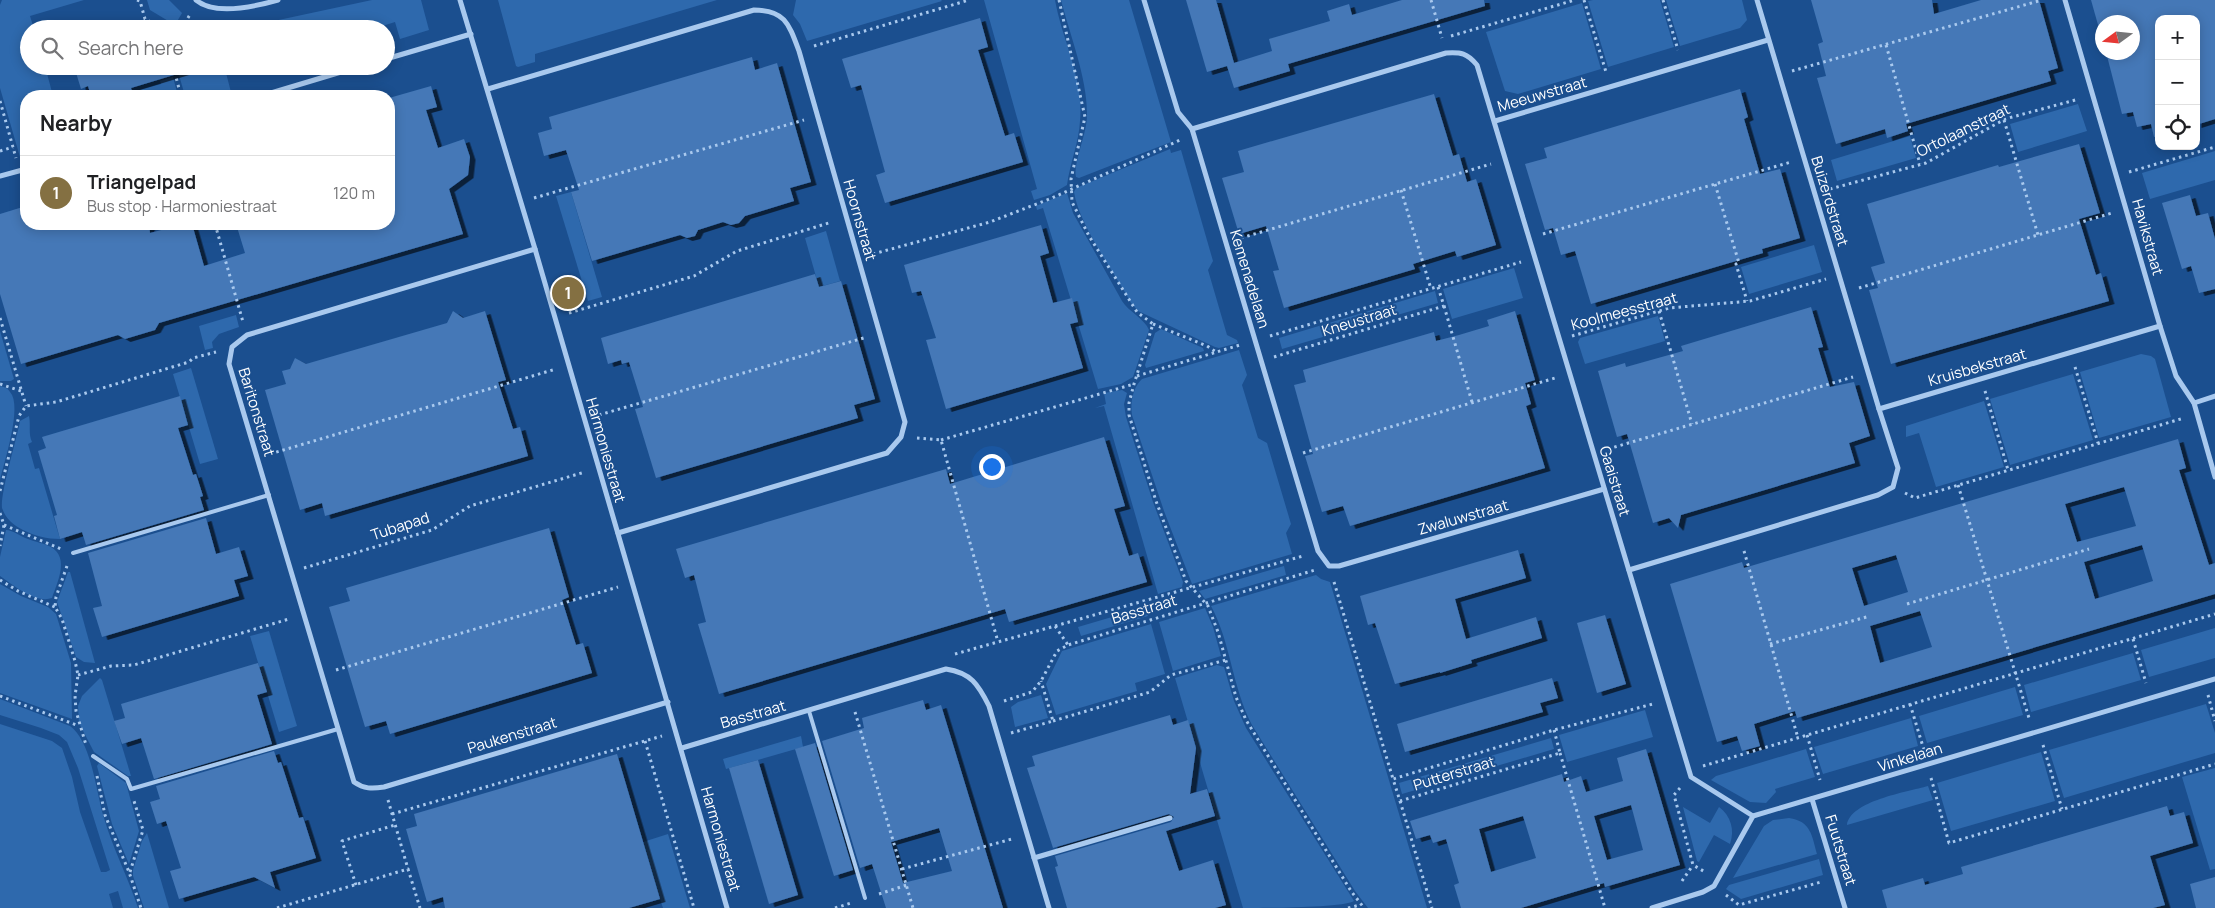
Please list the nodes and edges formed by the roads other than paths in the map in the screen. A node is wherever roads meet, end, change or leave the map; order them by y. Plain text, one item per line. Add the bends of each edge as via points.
1 (196, 0) edge
2 (278, 0) edge
3 (460, 0) edge
4 (1144, 0) edge
5 (1758, 0) edge
6 (2065, 0) edge
7 (471, 34) junction
8 (1768, 40) junction
9 (395, 56) edge
10 (331, 75) edge
11 (281, 90) edge
12 (488, 90) junction
13 (1495, 121) junction
14 (1192, 129) junction
15 (20, 170) edge
16 (0, 176) edge
17 (535, 249) junction
18 (2160, 326) junction
19 (2215, 396) edge
20 (2194, 403) junction
21 (1879, 409) junction
22 (2215, 477) edge
23 (1604, 489) junction
24 (268, 495) junction
25 (618, 533) junction
26 (72, 553) road end
27 (1329, 566) joint
28 (1629, 570) junction
29 (2215, 679) edge
30 (668, 702) junction
31 (809, 711) junction
32 (338, 729) junction
33 (682, 748) junction
34 (93, 756) road end
35 (362, 787) joint
36 (1812, 799) junction
37 (1753, 816) junction
38 (1170, 818) dead end
39 (1034, 858) junction
40 (865, 898) dead end
41 (728, 908) edge
42 (1049, 908) edge
43 (1652, 908) edge
44 (1845, 908) edge

1 - 2 street via 221,10
3 - 7 street, Harmoniestraat
4 - 14 street, Kemenadelaan via 1178,112
5 - 8 street, Buizerdstraat
6 - 18 street, Havikstraat
7 - 9 street
7 - 12 street, Harmoniestraat
8 - 13 street, Meeuwstraat
8 - 21 street, Buizerdstraat
10 - 11 street
12 - 17 street, Harmoniestraat
12 - 25 street, Hoornstraat via 754,10 777,13 786,23 799,51 905,422 901,437 887,453
13 - 14 street, Meeuwstraat via 1477,65 1469,55 1459,52 1446,53
13 - 23 street, Gaaistraat
14 - 27 street, Kemenadelaan via 1318,551
15 - 16 street
17 - 24 street, Baritonstraat via 248,335 232,347 229,364
17 - 25 street, Harmoniestraat
18 - 20 street, Havikstraat via 2176,376
18 - 21 street, Kruisbekstraat
19 - 20 street
20 - 22 street, Havikstraat
21 - 28 street via 1898,468 1893,487 1878,495
23 - 27 street, Zwaluwstraat via 1339,566
23 - 28 street, Gaaistraat
24 - 26 lane
24 - 32 street, Baritonstraat
25 - 30 street, Harmoniestraat
28 - 37 street, Gaaistraat via 1691,777
29 - 36 street, Vinkelaan
30 - 33 street, Harmoniestraat
30 - 35 street, Paukenstraat via 384,787
31 - 33 street, Basstraat
31 - 39 street, Basstraat via 946,669 972,679 989,706
31 - 40 lane
32 - 34 lane via 131,789 127,779
32 - 35 street, Baritonstraat via 354,782
33 - 41 street, Harmoniestraat
36 - 37 street, Vinkelaan
36 - 44 street, Fuutstraat
37 - 43 street via 1714,886
38 - 39 street
39 - 42 street

